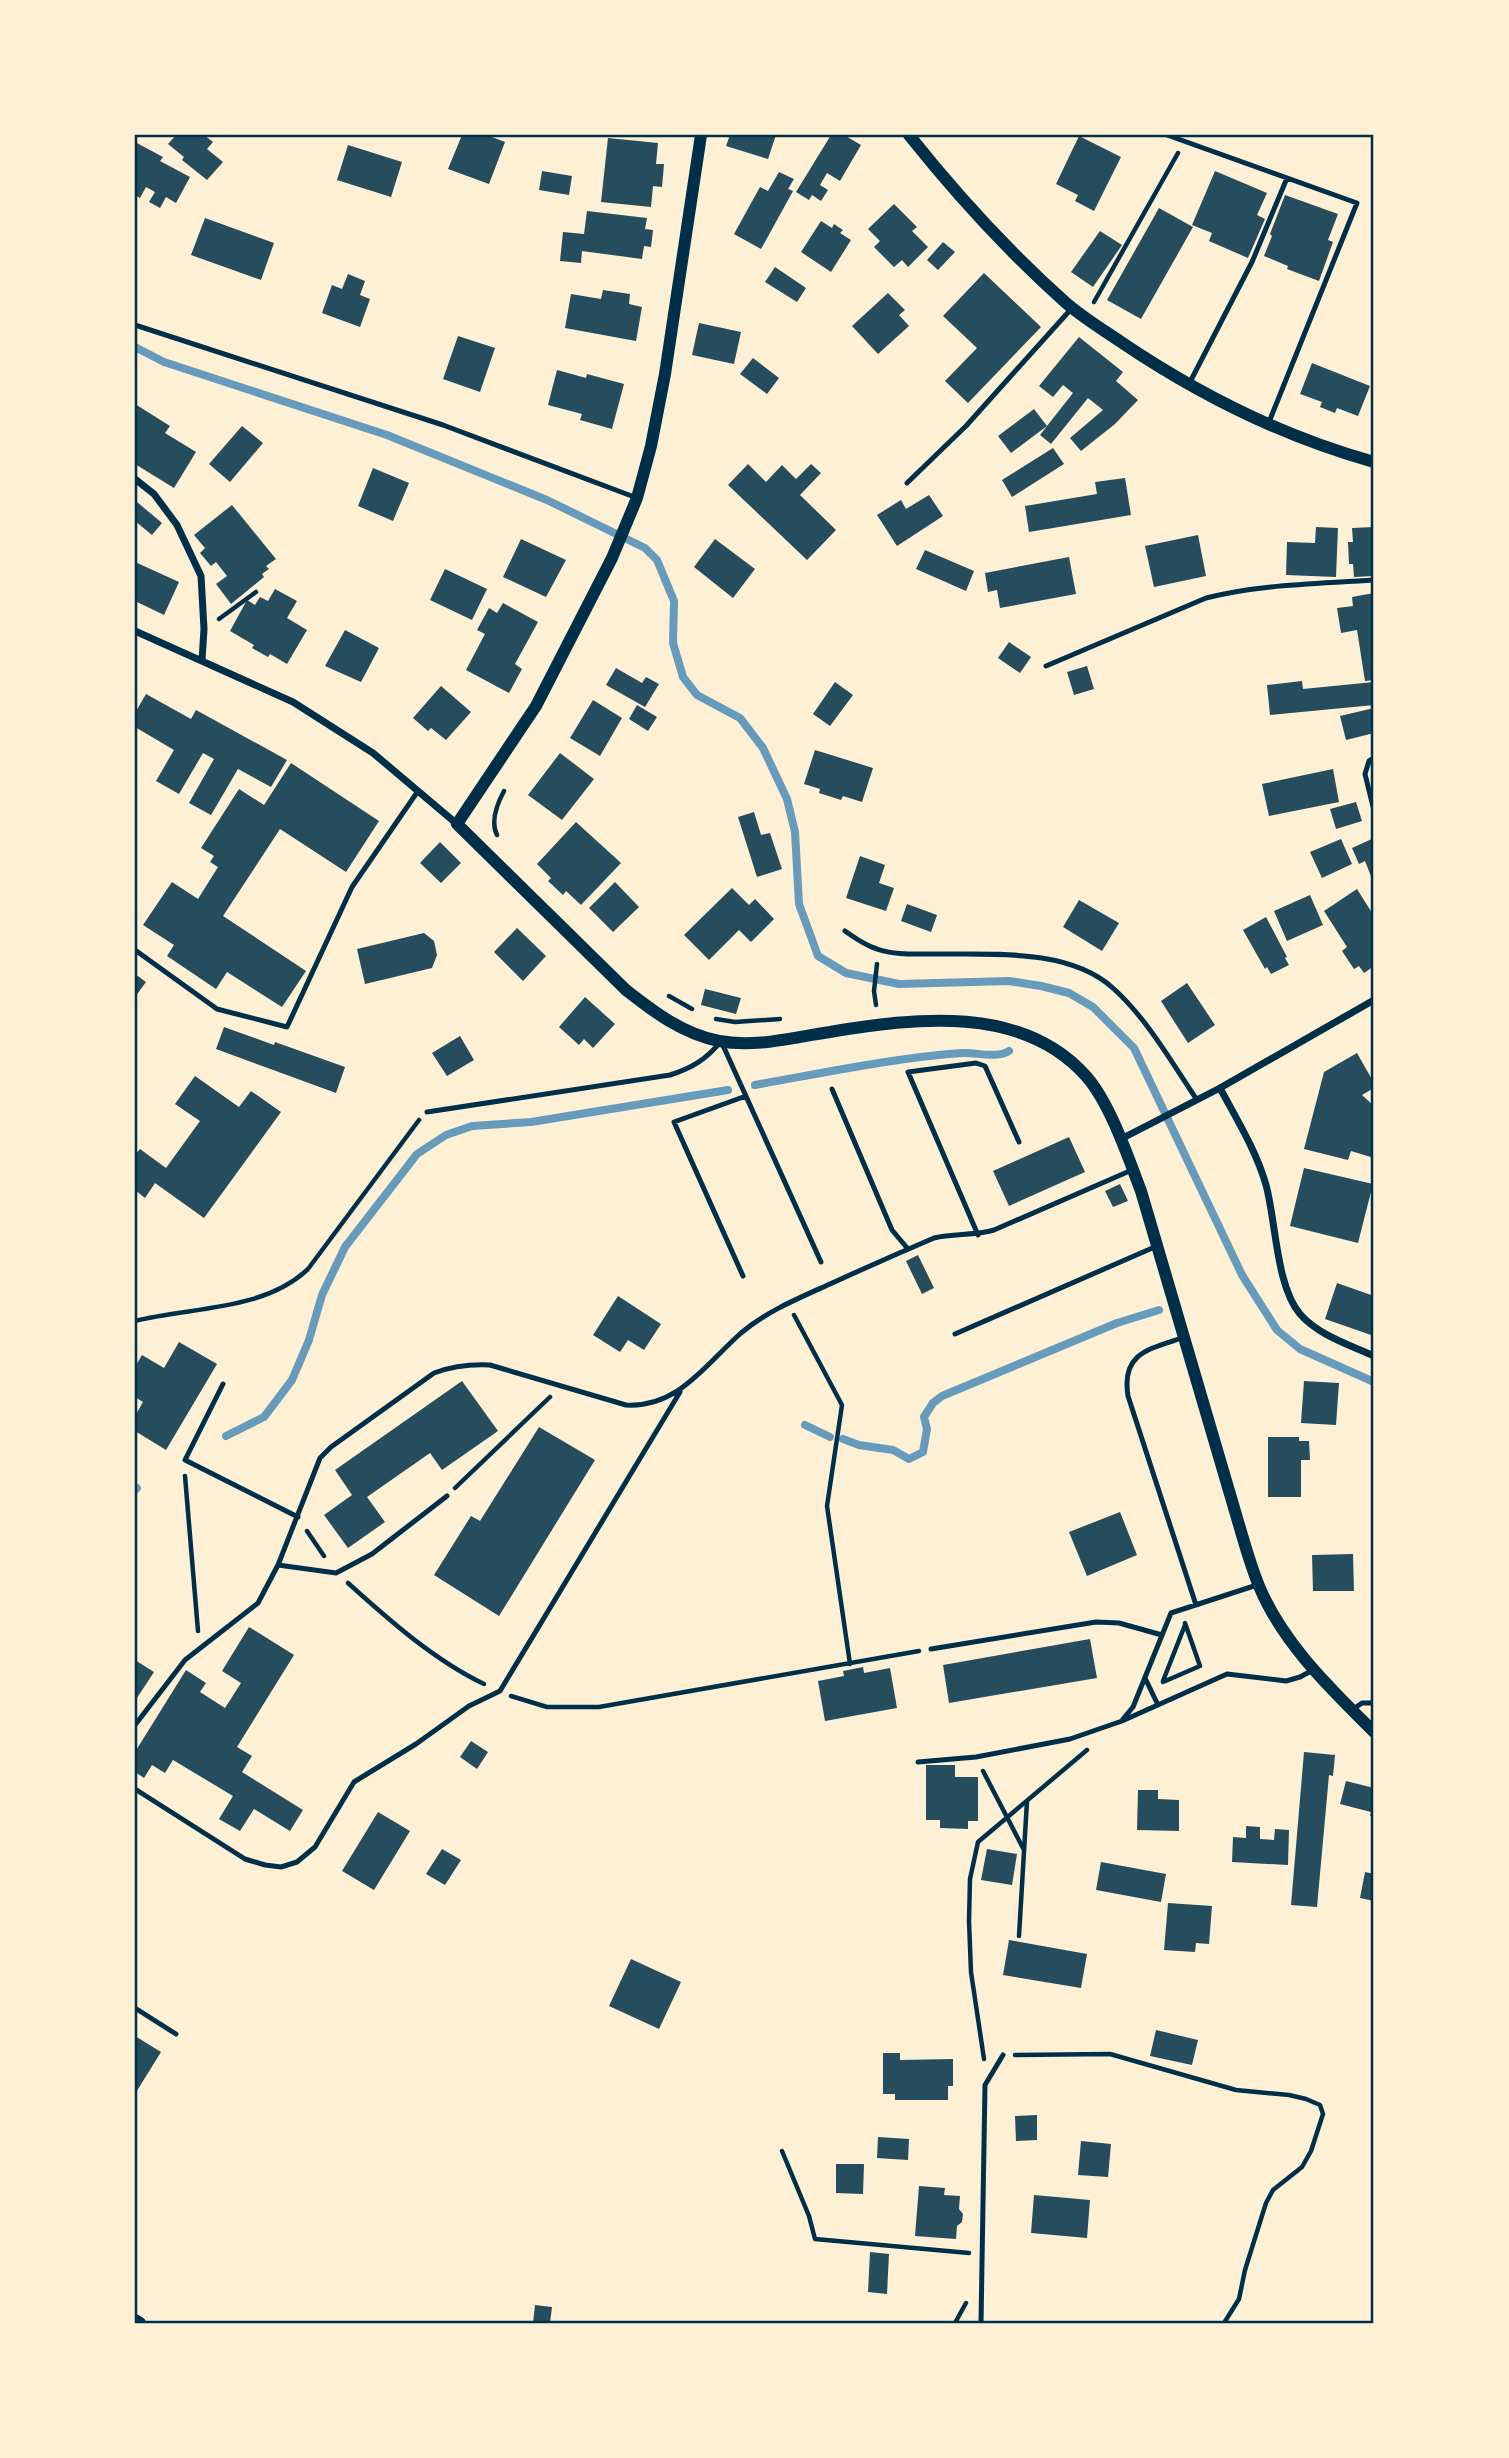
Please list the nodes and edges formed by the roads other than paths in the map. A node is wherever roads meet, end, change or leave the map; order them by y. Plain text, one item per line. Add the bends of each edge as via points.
1 (701, 135) edge
2 (1167, 135) edge
3 (913, 136) edge
4 (1287, 178) junction
5 (1072, 307) junction
6 (135, 325) edge
7 (1189, 384) junction
8 (1268, 424) junction
9 (1374, 462) edge
10 (135, 479) edge
11 (907, 483) dead end
12 (637, 498) junction
13 (1374, 580) edge
14 (135, 631) edge
15 (202, 660) junction
16 (1046, 666) dead end
17 (1374, 758) edge
18 (418, 791) junction
19 (1374, 811) edge
20 (457, 824) junction
21 (845, 931) dead end
22 (135, 950) edge
23 (1374, 1000) edge
24 (722, 1041) junction
25 (1220, 1088) junction
26 (832, 1089) dead end
27 (746, 1097) junction
28 (1197, 1100) junction
29 (426, 1112) road end
30 (1121, 1139) junction
31 (1019, 1143) dead end
32 (1133, 1170) junction
33 (978, 1234) junction
34 (1157, 1246) junction
35 (908, 1249) junction
36 (821, 1262) dead end
37 (743, 1276) dead end
38 (955, 1334) dead end
39 (1185, 1337) junction
40 (1374, 1356) edge
41 (223, 1384) dead end
42 (681, 1389) junction
43 (447, 1496) road end
44 (298, 1517) junction
45 (278, 1565) junction
46 (1258, 1585) junction
47 (1196, 1605) junction
48 (1162, 1635) junction
49 (930, 1649) road end
50 (1313, 1670) junction
51 (1144, 1678) junction
52 (1374, 1703) edge
53 (1158, 1705) junction
54 (1352, 1710) junction
55 (1122, 1721) junction
56 (135, 1725) edge
57 (1374, 1732) edge
58 (918, 1762) dead end
59 (135, 1789) edge
60 (135, 2008) edge
61 (176, 2034) dead end
62 (1003, 2055) road end
63 (135, 2320) edge
64 (140, 2323) edge
65 (981, 2323) edge

1 - 12 street via 665,374
2 - 4 lane
3 - 5 street via 996,236
4 - 7 lane via 1252,262
4 - 8 lane via 1357,203
5 - 7 street
5 - 11 lane via 966,426
6 - 12 lane via 443,425
7 - 8 street
8 - 9 street
10 - 15 street via 154,494 177,525 201,576
12 - 20 street via 612,558 536,706
13 - 16 lane via 1267,587 1206,598
14 - 15 street
15 - 18 street via 293,702 373,753
17 - 19 lane via 1365,774
18 - 20 street
18 - 22 lane via 352,887 288,1027 217,1009
20 - 24 street via 626,990 675,1025
21 - 28 lane via 879,950 1039,958 1087,970 1114,988 1148,1028
23 - 25 street
24 - 27 lane
24 - 29 lane via 708,1058 670,1075
24 - 30 street via 785,1040 943,1020 1009,1028 1044,1043 1087,1077
25 - 28 street
25 - 40 street via 1258,1159 1285,1285 1299,1313 1318,1329
26 - 35 lane via 892,1230
27 - 36 lane
27 - 37 lane via 674,1122
28 - 30 street
30 - 32 street
31 - 33 lane via 985,1066 976,1063 908,1072
32 - 33 lane
32 - 34 street
33 - 35 lane via 948,1234
34 - 38 lane
34 - 39 street
35 - 42 lane via 787,1303 743,1332
39 - 46 street
39 - 47 lane via 1138,1356 1130,1365 1126,1383
41 - 44 lane via 185,1460
42 - 44 lane via 645,1406 626,1405 490,1366 449,1367 331,1447 314,1470
42 - 59 lane via 500,1691 469,1706 354,1782 315,1847 297,1862 281,1867 245,1859
43 - 45 lane via 372,1554 336,1573
44 - 45 lane
45 - 56 lane via 258,1603 185,1660
46 - 47 lane
46 - 50 street
47 - 48 lane via 1171,1613
48 - 49 lane via 1096,1622
48 - 51 lane
50 - 53 lane via 1286,1681 1227,1674
50 - 54 street
51 - 53 lane
51 - 55 lane
52 - 54 lane via 1362,1703
53 - 55 lane
54 - 57 street
55 - 58 lane via 1070,1739 976,1757
60 - 61 lane
62 - 65 lane via 985,2085
63 - 64 street

